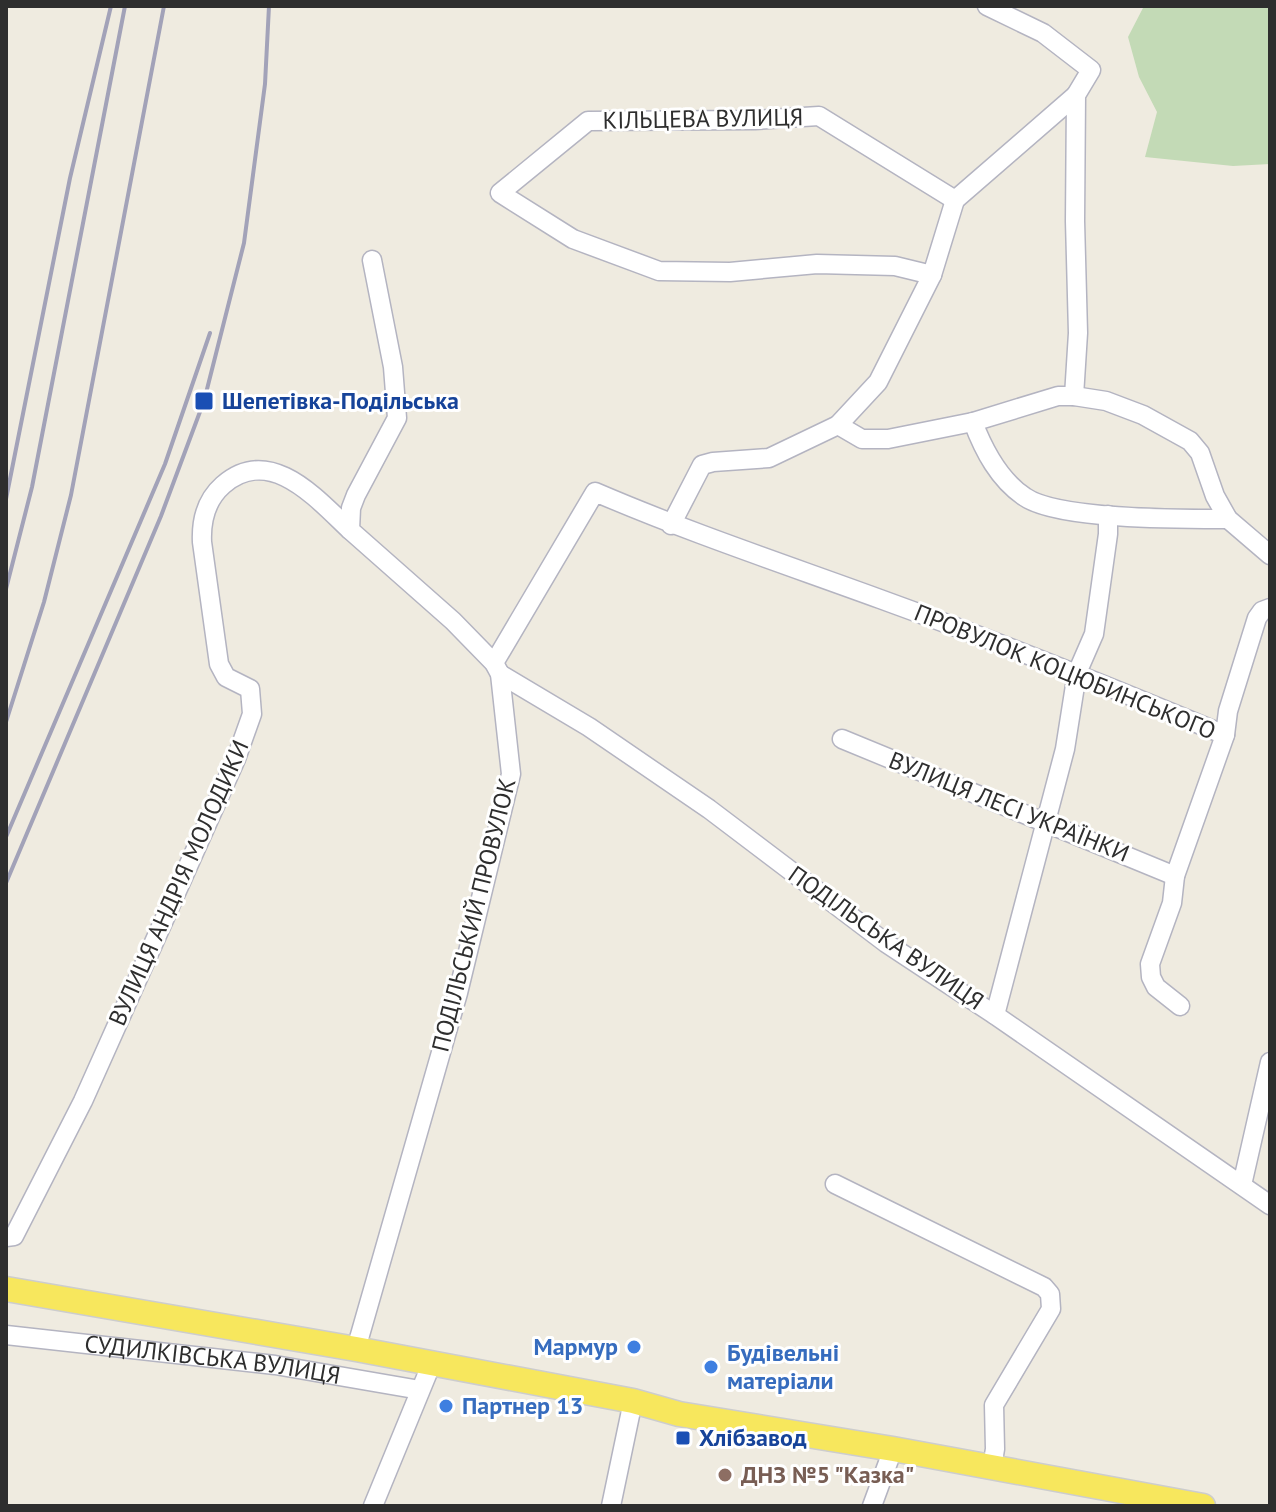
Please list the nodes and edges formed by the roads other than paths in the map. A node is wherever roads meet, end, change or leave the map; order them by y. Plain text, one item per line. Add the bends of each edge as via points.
1 (987, 6) edge
2 (1076, 95) junction
3 (955, 200) junction
4 (372, 260) dead end
5 (932, 275) junction
6 (1074, 396) junction
7 (973, 422) junction
8 (838, 425) junction
9 (1108, 515) junction
10 (1228, 519) junction
11 (671, 525) junction
12 (350, 530) junction
13 (1270, 555) edge
14 (1270, 608) edge
15 (497, 668) junction
16 (1077, 673) junction
17 (1225, 735) junction
18 (842, 739) dead end
19 (1047, 823) junction
20 (1175, 876) junction
21 (1180, 1006) dead end
22 (995, 1015) junction
23 (1270, 1062) edge
24 (835, 1184) dead end
25 (1242, 1185) junction
26 (1270, 1205) edge
27 (6, 1237) edge
28 (6, 1289) edge
29 (6, 1335) edge
30 (356, 1349) junction
31 (431, 1365) junction
32 (420, 1390) junction
33 (633, 1401) junction
34 (893, 1449) junction
35 (992, 1467) junction
36 (373, 1506) edge
37 (611, 1506) edge
38 (872, 1506) edge
39 (1203, 1506) edge

1 - 2 street via 1043,33 1091,70
2 - 3 street
2 - 6 street via 1079,320
3 - 5 street
3 - 5 street, КІЛЬЦЕВА ВУЛИЦЯ via 819,116 588,121 500,193 573,239 659,271 730,272 817,264 895,266
4 - 12 street via 393,367 397,418 356,495
5 - 8 street via 878,382
6 - 7 street via 1044,399
6 - 10 street via 1126,408 1190,441
7 - 8 street via 875,440
7 - 9 street via 986,455 1024,497 1056,509
8 - 11 street via 769,458 702,465
9 - 10 street
9 - 16 street via 1094,634
10 - 13 street
11 - 15 street, ПРОВУЛОК КОЦЮБИНСЬКОГО via 595,492
11 - 16 street, ПРОВУЛОК КОЦЮБИНСЬКОГО
12 - 15 street via 453,621
12 - 27 street, ВУЛИЦЯ АНДРІЯ МОЛОДИКИ via 275,471 243,472 210,500 201,526 219,664 226,677 250,689 252,714 83,1101 14,1236
14 - 17 street via 1257,618
15 - 22 street, ПОДІЛЬСЬКА ВУЛИЦЯ via 709,809 886,943
15 - 30 street, ПОДІЛЬСЬКИЙ ПРОВУЛОК via 511,774 458,993
16 - 17 street, ПРОВУЛОК КОЦЮБИНСЬКОГО
16 - 19 street
17 - 20 street, ПРОВУЛОК КОЦЮБИНСЬКОГО
18 - 19 street, ВУЛИЦЯ ЛЕСІ УКРАЇНКИ
19 - 20 street, ВУЛИЦЯ ЛЕСІ УКРАЇНКИ
19 - 22 street
20 - 21 street, ПРОВУЛОК КОЦЮБИНСЬКОГО via 1172,903 1149,971 1156,987
22 - 25 street, ПОДІЛЬСЬКА ВУЛИЦЯ
23 - 25 street
24 - 35 street via 1050,1294 1051,1309 994,1405
25 - 26 street, ПОДІЛЬСЬКА ВУЛИЦЯ
28 - 30 main road, СУДИЛКІВСЬКА ВУЛИЦЯ
29 - 32 street, СУДИЛКІВСЬКА ВУЛИЦЯ via 275,1365
30 - 31 main road, СУДИЛКІВСЬКА ВУЛИЦЯ
31 - 32 street
31 - 33 main road, СУДИЛКІВСЬКА ВУЛИЦЯ
32 - 36 street
33 - 34 main road, СУДИЛКІВСЬКА ВУЛИЦЯ via 679,1414
33 - 37 street
34 - 35 main road, СУДИЛКІВСЬКА ВУЛИЦЯ
34 - 38 street
35 - 39 main road, СУДИЛКІВСЬКА ВУЛИЦЯ

